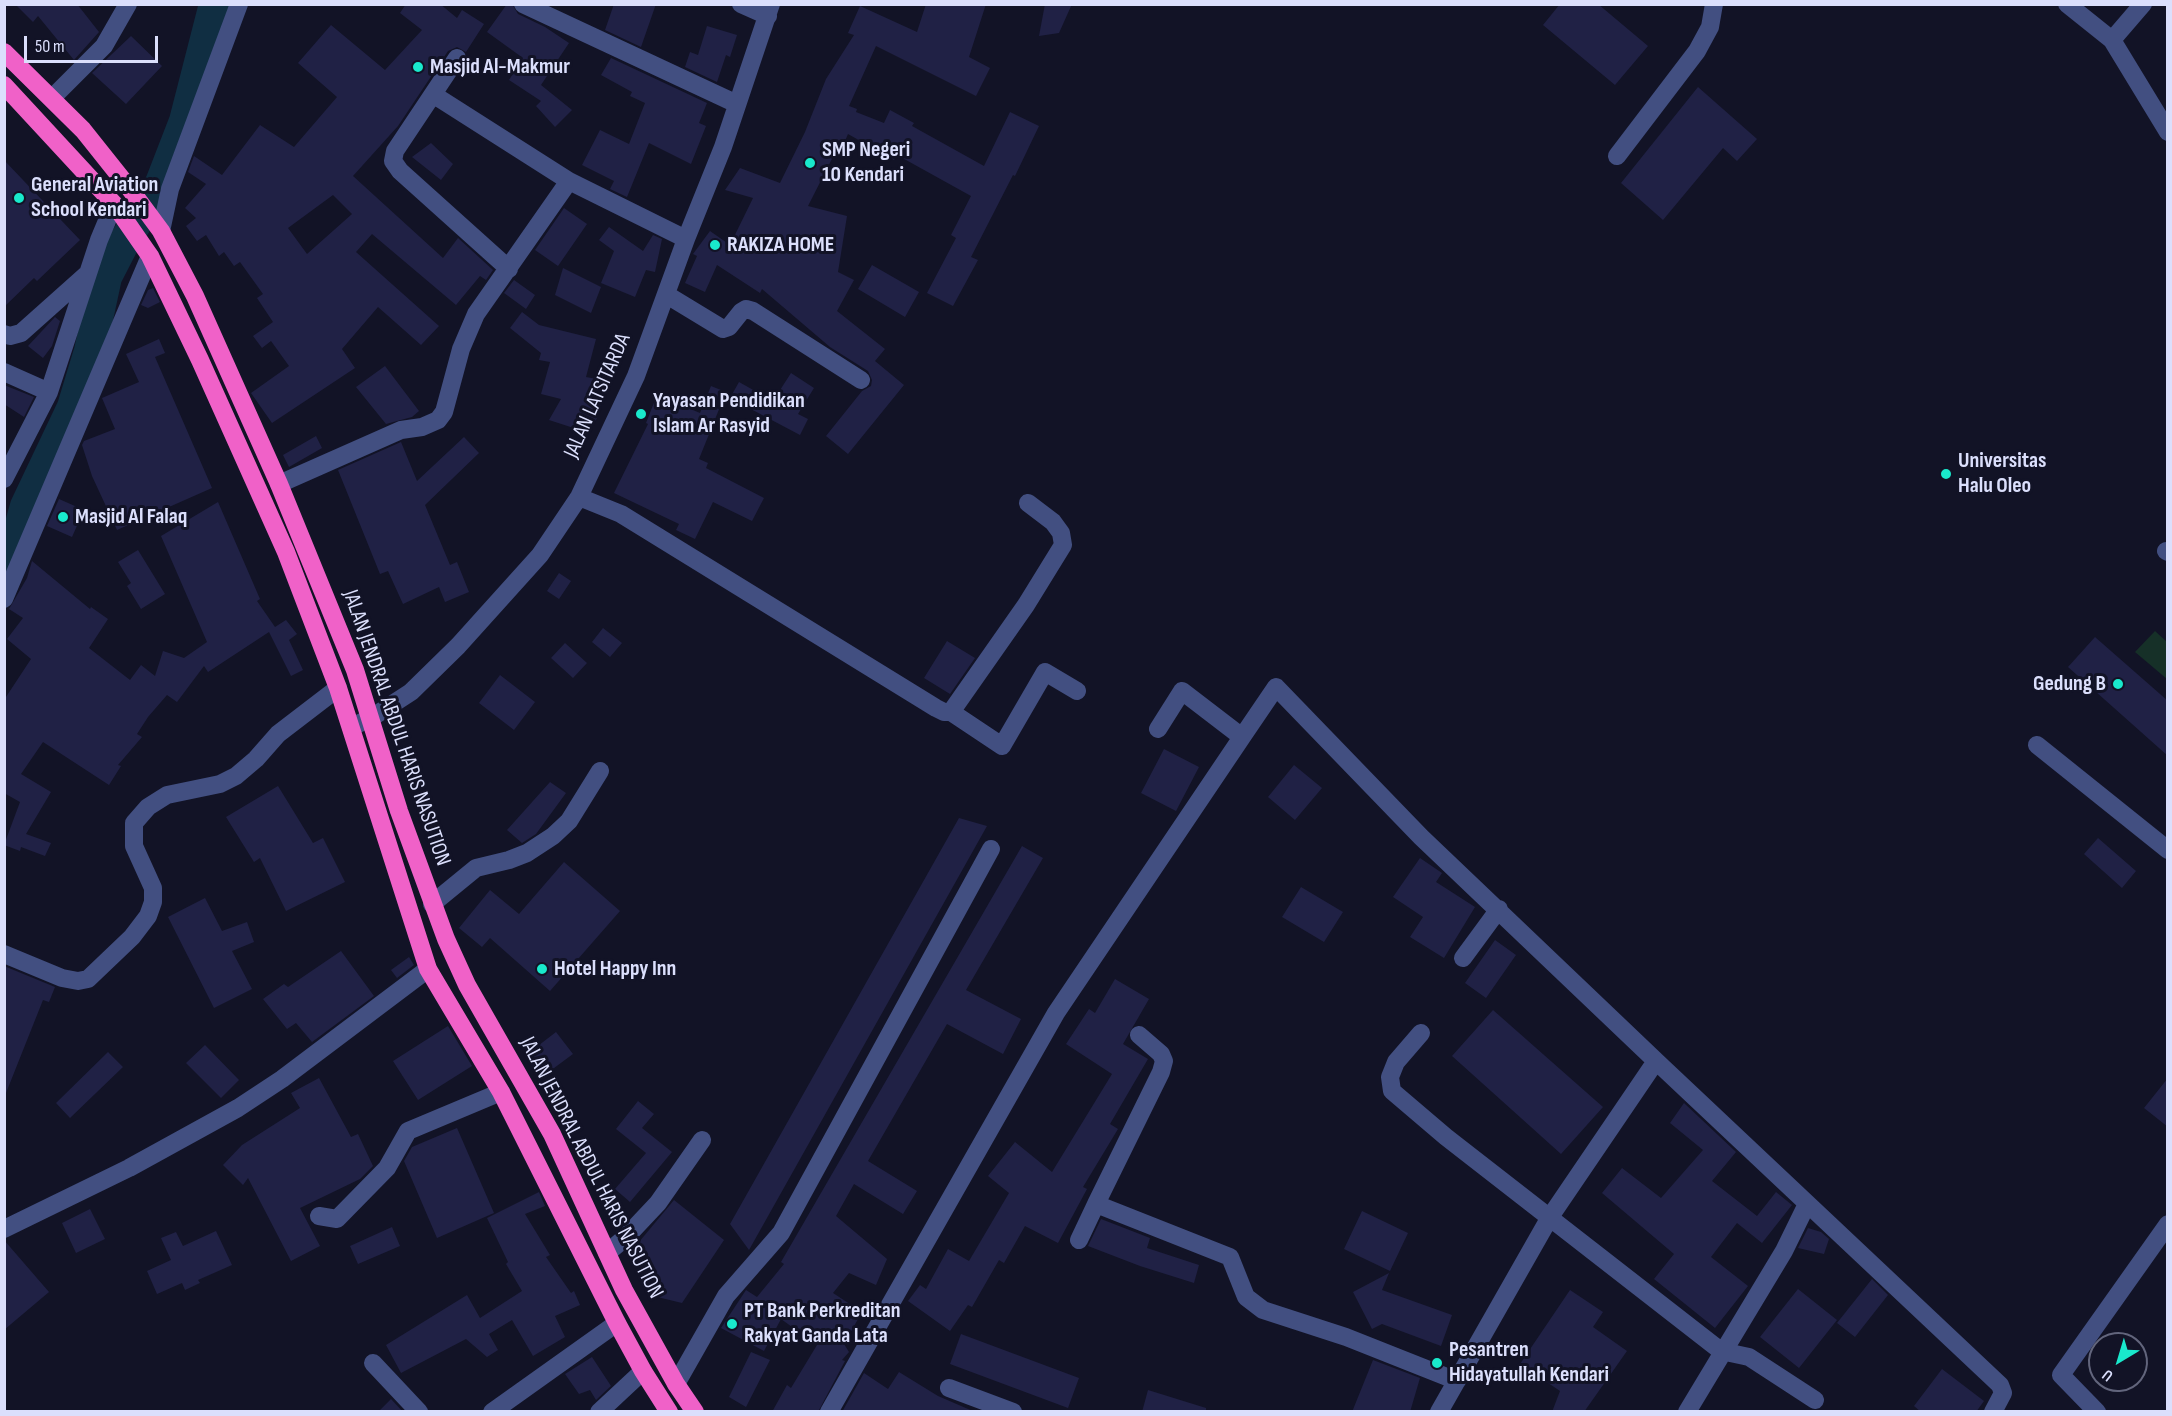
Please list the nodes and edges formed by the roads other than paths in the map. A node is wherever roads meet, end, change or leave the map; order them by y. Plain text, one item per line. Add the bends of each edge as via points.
1 (128, 4) edge
2 (239, 4) edge
3 (523, 4) edge
4 (741, 4) edge
5 (1714, 4) edge
6 (2067, 4) edge
7 (2143, 4) edge
8 (770, 10) edge
9 (2112, 40) junction
10 (4, 52) edge
11 (457, 58) dead end
12 (4, 85) edge
13 (434, 94) junction
14 (52, 98) junction
15 (737, 104) junction
16 (2168, 132) edge
17 (1617, 156) dead end
18 (569, 181) junction
19 (114, 204) junction
20 (158, 228) junction
21 (686, 239) junction
22 (146, 250) junction
23 (509, 269) junction
24 (87, 274) junction
25 (667, 295) junction
26 (195, 296) junction
27 (174, 305) junction
28 (4, 334) edge
29 (4, 372) edge
30 (861, 380) dead end
31 (49, 392) junction
32 (4, 479) edge
33 (279, 484) junction
34 (579, 497) junction
35 (1028, 503) dead end
36 (4, 599) edge
37 (338, 688) junction
38 (1077, 691) dead end
39 (951, 712) junction
40 (371, 718) junction
41 (351, 727) junction
42 (1158, 729) dead end
43 (1242, 737) junction
44 (2037, 745) dead end
45 (600, 771) dead end
46 (991, 849) dead end
47 (2168, 850) edge
48 (432, 904) junction
49 (1500, 909) junction
50 (4, 954) edge
51 (1462, 958) dead end
52 (428, 969) junction
53 (1421, 1033) dead end
54 (1139, 1035) dead end
55 (1656, 1061) junction
56 (501, 1092) junction
57 (702, 1140) dead end
58 (1096, 1204) junction
59 (1808, 1204) junction
60 (319, 1216) dead end
61 (1550, 1217) junction
62 (2168, 1224) edge
63 (4, 1229) edge
64 (1079, 1240) dead end
65 (607, 1253) junction
66 (617, 1323) junction
67 (1721, 1351) junction
68 (373, 1363) dead end
69 (643, 1371) junction
70 (1457, 1381) junction
71 (676, 1384) junction
72 (949, 1388) dead end
73 (1815, 1400) dead end
74 (419, 1412) edge
75 (492, 1412) edge
76 (599, 1412) edge
77 (669, 1412) edge
78 (695, 1412) edge
79 (829, 1412) edge
80 (1013, 1412) edge
81 (1439, 1412) edge
82 (1687, 1412) edge
83 (1993, 1412) edge
84 (2097, 1412) edge

1 - 14 street via 104,46
2 - 20 street
3 - 15 street
4 - 8 street
5 - 17 street via 1710,27 1697,51
6 - 9 street
7 - 9 street
8 - 15 street, JALAN LATSITARDA
9 - 16 street
10 - 14 highway, JALAN JENDRAL ABDUL HARIS NASUTION
11 - 13 street
12 - 19 highway, JALAN JENDRAL ABDUL HARIS NASUTION
13 - 18 street
13 - 23 street via 395,151 393,161
14 - 20 highway, JALAN JENDRAL ABDUL HARIS NASUTION via 83,130
15 - 21 street, JALAN LATSITARDA
18 - 21 street
18 - 23 street
19 - 22 highway, JALAN JENDRAL ABDUL HARIS NASUTION
19 - 24 street
20 - 26 highway, JALAN JENDRAL ABDUL HARIS NASUTION
21 - 25 street, JALAN LATSITARDA
22 - 27 highway, JALAN JENDRAL ABDUL HARIS NASUTION
22 - 36 street
23 - 33 street via 468,330 444,412 438,420 401,430
24 - 28 street via 21,333
24 - 31 street
25 - 30 street via 723,329 741,312 753,311
25 - 34 street, JALAN LATSITARDA via 636,376
26 - 27 highway
26 - 33 highway, JALAN JENDRAL ABDUL HARIS NASUTION
27 - 37 highway, JALAN JENDRAL ABDUL HARIS NASUTION via 286,552
29 - 31 street
31 - 32 street
33 - 40 highway, JALAN JENDRAL ABDUL HARIS NASUTION
34 - 39 street via 621,514 936,708
34 - 40 street, JALAN LATSITARDA via 540,555 488,615 411,692
35 - 39 street via 1053,522 1061,532 1063,545
37 - 41 highway, JALAN JENDRAL ABDUL HARIS NASUTION
37 - 50 street via 278,734 236,776 220,784 167,795 148,807 134,823 134,846 153,888 153,902 132,937 88,979 62,978
38 - 39 street via 1045,672 1002,746
40 - 41 street, JALAN LATSITARDA
40 - 48 highway, JALAN JENDRAL ABDUL HARIS NASUTION
41 - 52 highway, JALAN JENDRAL ABDUL HARIS NASUTION
42 - 43 street via 1182,691
43 - 49 street via 1276,687 1414,829
43 - 79 street via 1056,1013
44 - 47 street
45 - 48 street via 569,821 553,836 518,857 476,868
46 - 71 street via 781,1233 726,1296
48 - 65 highway, JALAN JENDRAL ABDUL HARIS NASUTION via 467,985 530,1092
49 - 51 street
49 - 55 street
52 - 56 highway, JALAN JENDRAL ABDUL HARIS NASUTION
52 - 63 street via 238,1108 129,1168
53 - 61 street via 1396,1062 1390,1077 1392,1091
54 - 58 street via 1161,1053 1164,1061
55 - 59 street
55 - 61 street
56 - 60 street via 408,1131 387,1168 337,1219
56 - 66 highway, JALAN JENDRAL ABDUL HARIS NASUTION
57 - 65 street via 658,1203
58 - 64 street
58 - 70 street via 1230,1257 1246,1297 1263,1310 1346,1337
59 - 67 street via 1784,1251
59 - 83 street via 2000,1385 2003,1393
61 - 67 street
61 - 70 street
62 - 84 street via 2061,1375
65 - 71 highway, JALAN JENDRAL ABDUL HARIS NASUTION
66 - 69 highway, JALAN JENDRAL ABDUL HARIS NASUTION
66 - 75 street
67 - 73 street via 1749,1357
67 - 82 street
68 - 74 street
69 - 76 street
69 - 77 highway, JALAN JENDRAL ABDUL HARIS NASUTION
70 - 81 street
71 - 78 highway, JALAN JENDRAL ABDUL HARIS NASUTION
72 - 80 street

